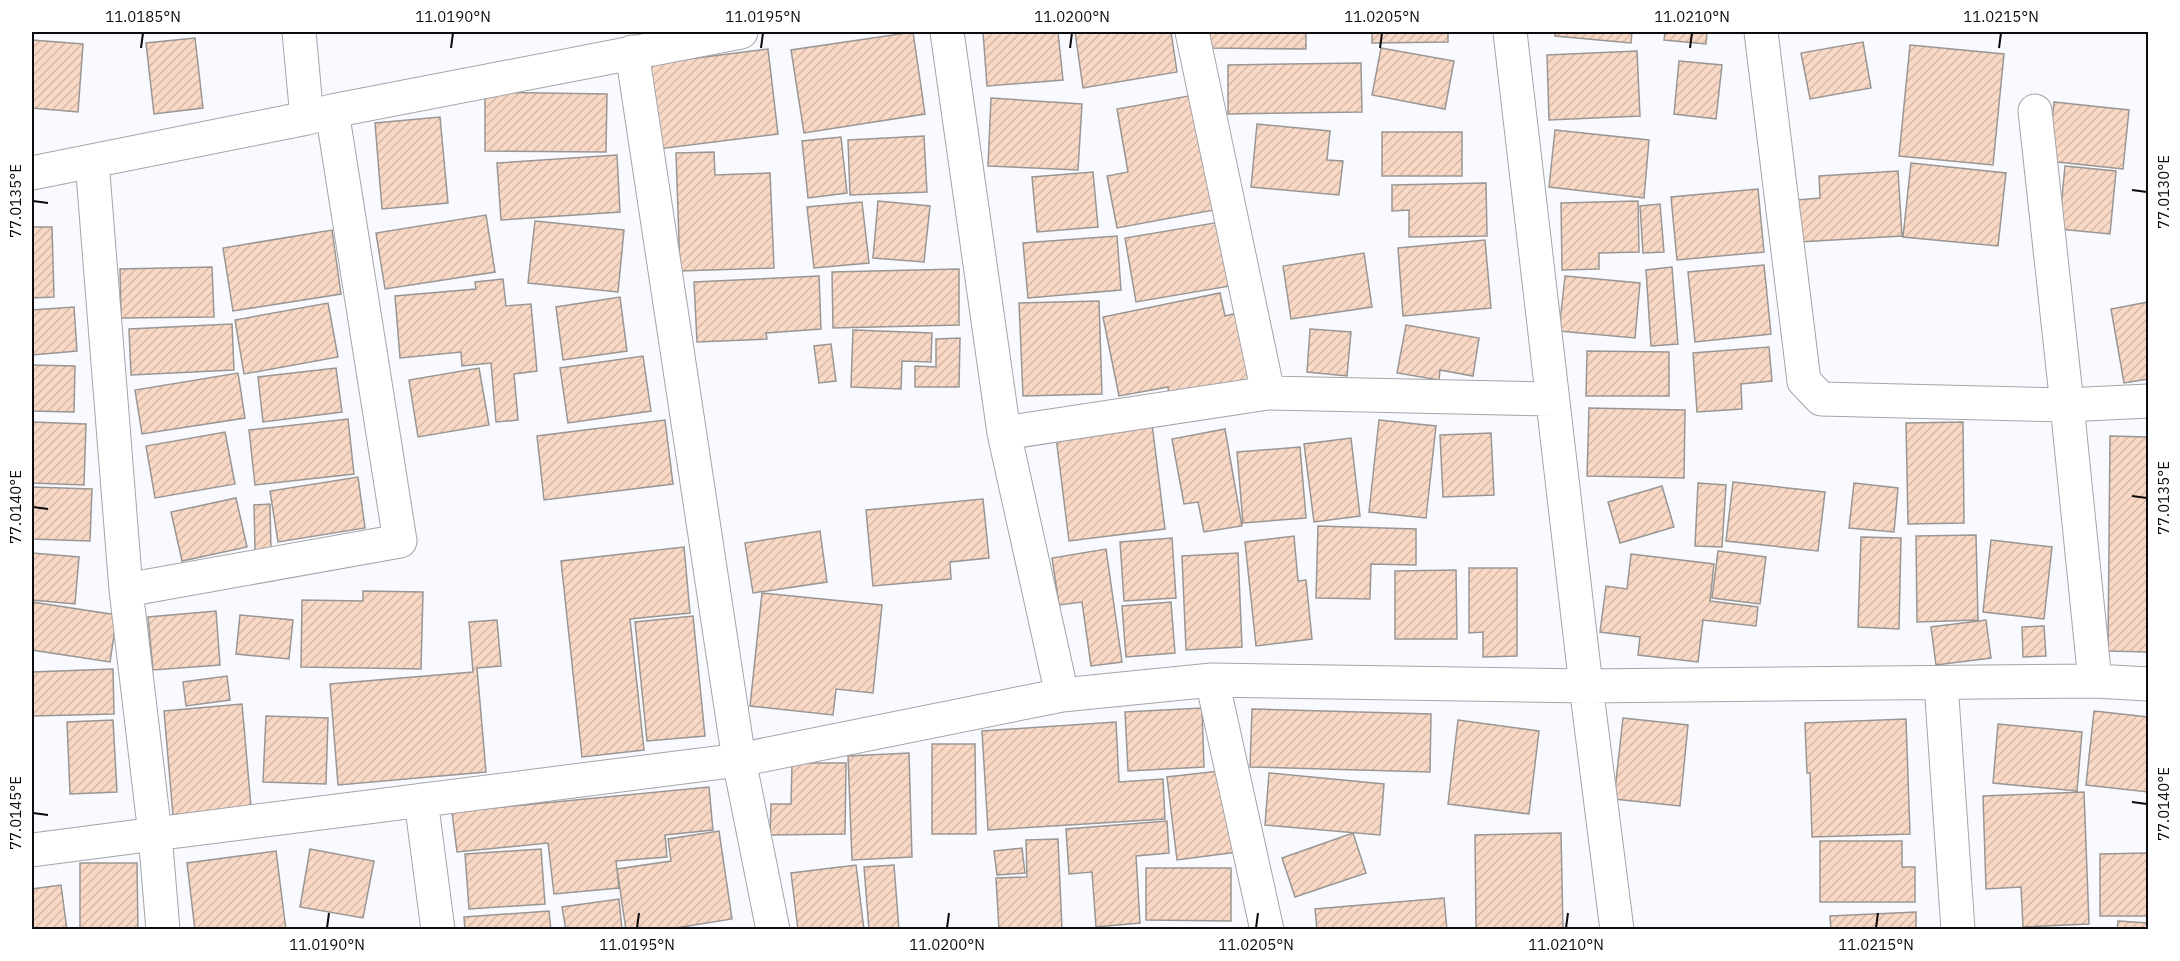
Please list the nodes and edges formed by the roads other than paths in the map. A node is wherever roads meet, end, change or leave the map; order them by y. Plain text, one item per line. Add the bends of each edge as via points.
1 (299, 32) edge
2 (741, 32) edge
3 (947, 32) edge
4 (1192, 32) edge
5 (1510, 32) edge
6 (1761, 32) edge
7 (632, 52) junction
8 (2035, 111) dead end
9 (320, 114) junction
10 (92, 161) junction
11 (32, 173) edge
12 (1268, 393) junction
13 (1552, 399) junction
14 (2148, 401) edge
15 (2067, 405) junction
16 (1004, 433) junction
17 (126, 590) junction
18 (1212, 680) junction
19 (2095, 681) junction
20 (1941, 683) junction
21 (2148, 684) edge
22 (1586, 686) junction
23 (1062, 695) junction
24 (739, 760) junction
25 (421, 800) junction
26 (155, 834) junction
27 (32, 850) edge
28 (163, 930) edge
29 (438, 930) edge
30 (773, 930) edge
31 (1268, 930) edge
32 (1617, 930) edge
33 (1958, 930) edge

1 - 9 street
2 - 7 street
3 - 16 street
4 - 12 street
5 - 13 street
6 - 15 street via 1804,381 1821,399
7 - 9 street
7 - 24 street
8 - 15 street
9 - 10 street
9 - 17 street via 400,541
10 - 11 street
10 - 17 street
12 - 13 street
12 - 16 street
13 - 22 street
14 - 15 street
15 - 19 street
16 - 23 street
17 - 26 street
18 - 22 street
18 - 23 street
18 - 31 street
19 - 20 street
19 - 21 street
20 - 22 street
20 - 33 street
22 - 32 street
23 - 24 street
24 - 25 street
24 - 30 street
25 - 26 street
25 - 29 street
26 - 27 street
26 - 28 street

